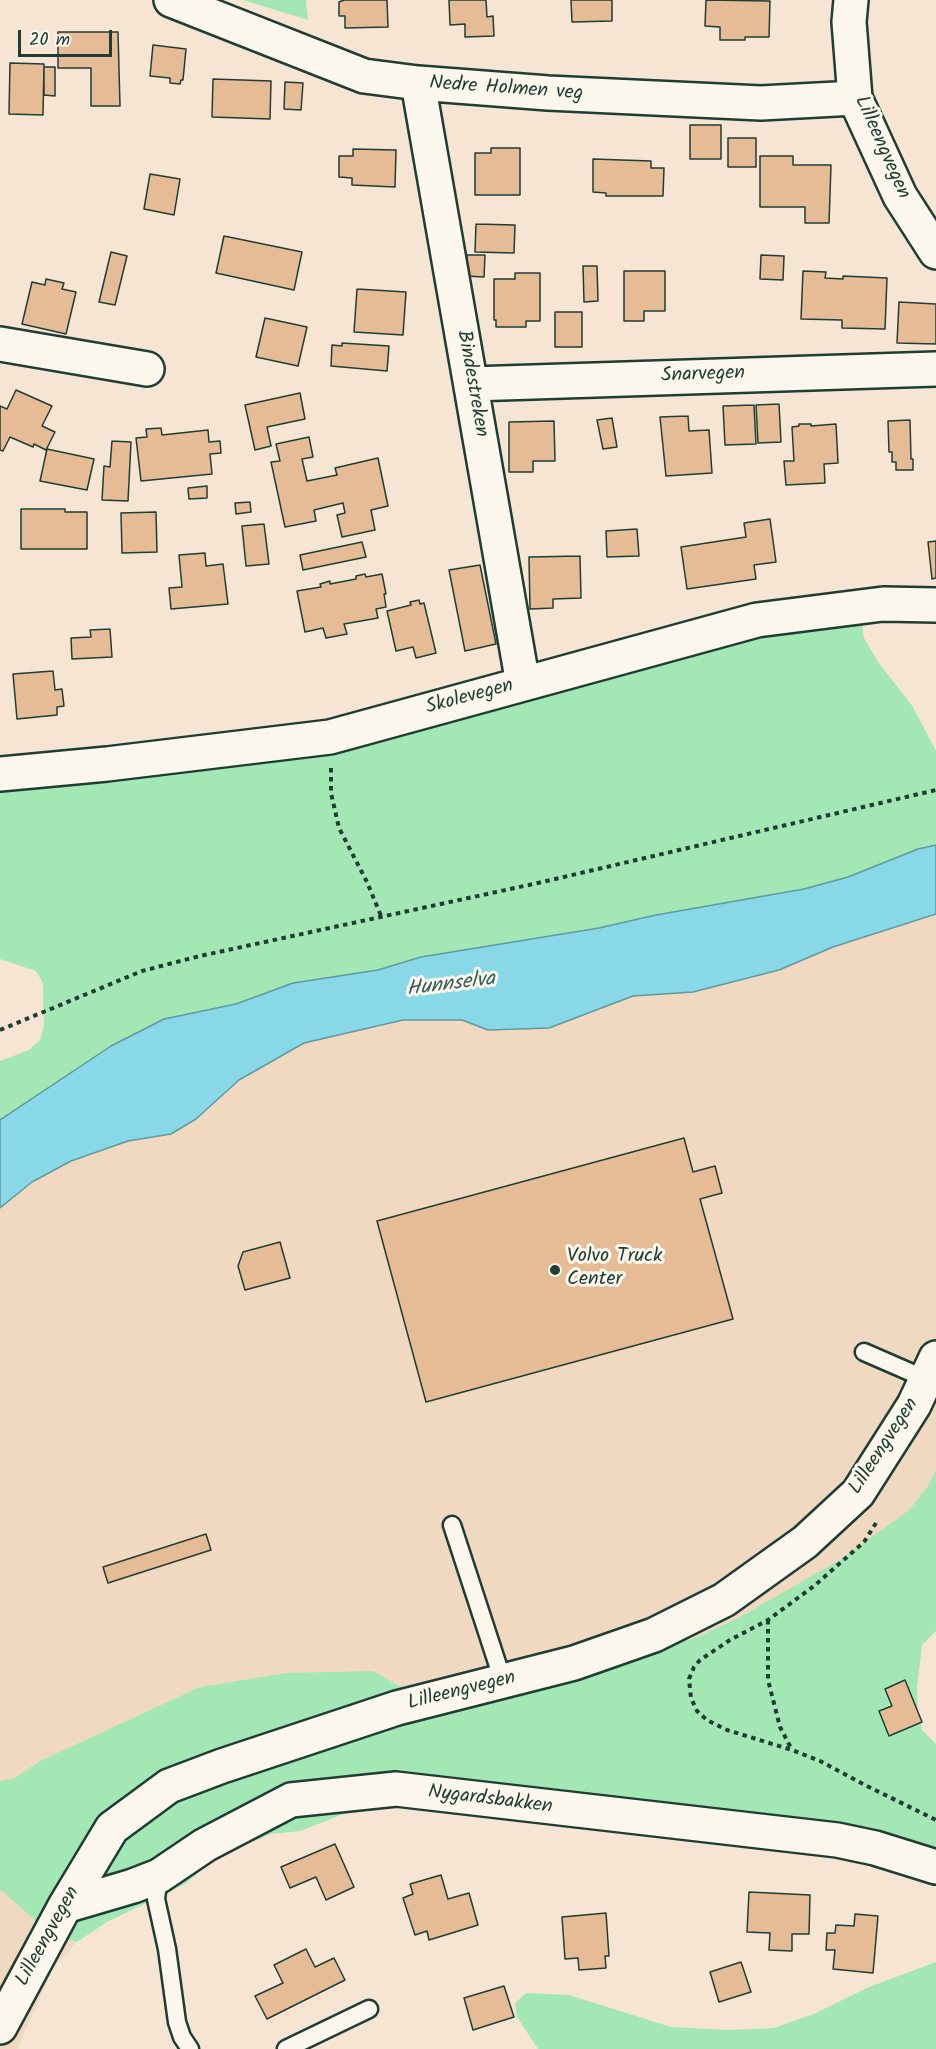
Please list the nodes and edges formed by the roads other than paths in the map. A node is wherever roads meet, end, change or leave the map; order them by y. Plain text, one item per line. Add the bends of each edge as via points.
1 (171, 0) edge
2 (851, 0) edge
3 (418, 83) junction
4 (855, 98) junction
5 (936, 252) edge
6 (0, 344) edge
7 (147, 369) dead end
8 (936, 369) edge
9 (471, 384) junction
10 (936, 605) edge
11 (523, 684) junction
12 (0, 774) edge
13 (864, 1352) dead end
14 (931, 1368) edge
15 (452, 1525) dead end
16 (502, 1681) junction
17 (936, 1867) edge
18 (159, 1875) junction
19 (65, 1906) junction
20 (369, 2009) dead end
21 (0, 2027) edge
22 (190, 2049) edge
23 (286, 2049) edge

1 - 3 street, Nedre Holmen veg via 364,76
2 - 4 street, Lilleengvegen
3 - 4 street, Nedre Holmen veg via 761,103
3 - 9 street, Bindestreken
4 - 5 street, Lilleengvegen via 900,196
6 - 7 street
8 - 9 street, Snarvegen
9 - 11 street, Bindestreken
10 - 11 street, Skolevegen via 884,603 758,620
11 - 12 street, Skolevegen via 330,737
13 - 14 lane
14 - 16 street, Lilleengvegen via 914,1405 858,1494 806,1542 724,1600 654,1635 574,1663
15 - 16 lane
16 - 19 street, Lilleengvegen via 397,1708 169,1786 112,1828
17 - 18 street, Nygardsbakken via 837,1840 396,1790 291,1800 205,1845
18 - 19 street, Nygardsbakken
18 - 22 lane via 156,1899 177,2022
19 - 21 street, Lilleengvegen
20 - 23 lane

